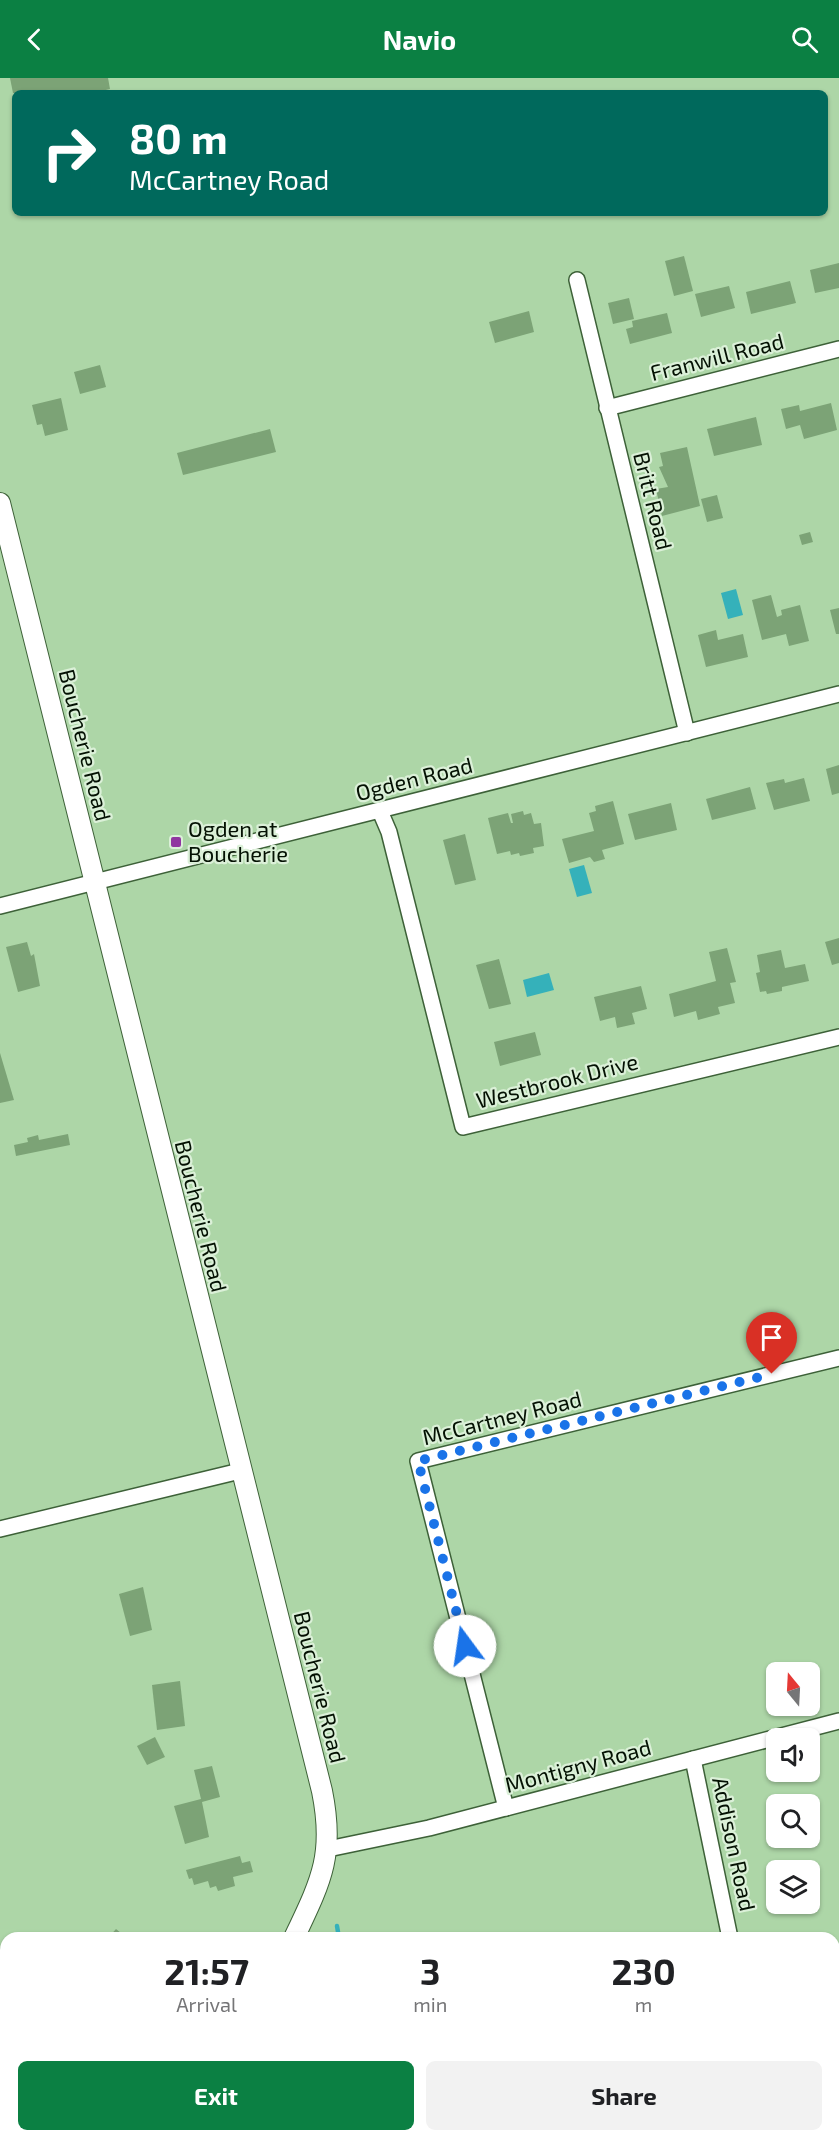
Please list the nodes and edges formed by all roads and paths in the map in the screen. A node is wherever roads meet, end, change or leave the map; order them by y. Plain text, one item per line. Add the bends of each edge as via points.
1 (577, 280) dead end
2 (839, 349) edge
3 (607, 408) junction
4 (0, 503) edge
5 (839, 694) edge
6 (687, 733) junction
7 (380, 811) junction
8 (93, 881) junction
9 (0, 906) edge
10 (839, 1037) edge
11 (839, 1358) edge
12 (240, 1471) junction
13 (0, 1528) edge
14 (839, 1721) edge
15 (693, 1759) junction
16 (506, 1808) junction
17 (328, 1849) junction
18 (297, 1932) edge
19 (729, 1932) edge

1 - 3 street, Britt Road
2 - 3 street, Franwill Road
3 - 6 street, Britt Road
4 - 8 main road, Boucherie Road
5 - 6 street, Ogden Road
6 - 7 street, Ogden Road
7 - 8 street, Ogden Road
7 - 10 street, Westbrook Drive via 391,840 463,1127
8 - 9 street, Ogden Road
8 - 12 main road, Boucherie Road
11 - 16 street, McCartney Road via 418,1461
12 - 13 street
12 - 17 main road, Boucherie Road via 322,1791
14 - 15 street, Montigny Road
15 - 16 street, Montigny Road
15 - 19 street, Addison Road
16 - 17 street, Montigny Road via 398,1836
17 - 18 main road, Boucherie Road via 319,1883

